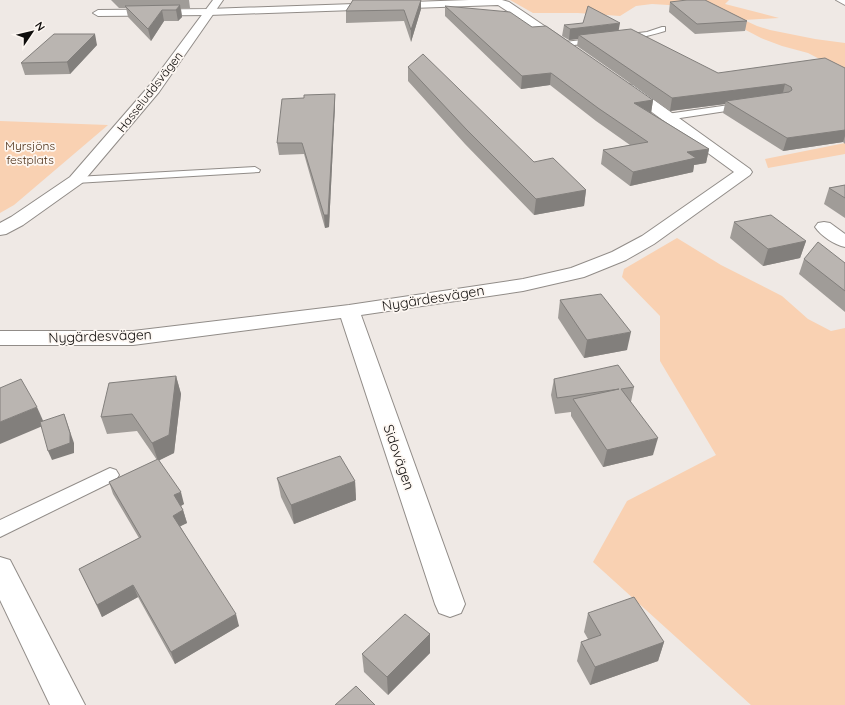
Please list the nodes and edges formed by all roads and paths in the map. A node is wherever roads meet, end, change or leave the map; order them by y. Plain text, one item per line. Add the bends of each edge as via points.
1 (218, 0) edge
2 (841, 0) edge
3 (845, 2) edge
4 (209, 12) junction
5 (98, 13) dead end
6 (662, 29) dead end
7 (565, 44) junction
8 (578, 53) edge
9 (616, 80) edge
10 (751, 105) edge
11 (667, 116) junction
12 (255, 170) dead end
13 (76, 180) junction
14 (824, 228) dead end
15 (0, 230) edge
16 (845, 242) edge
17 (349, 311) junction
18 (0, 338) edge
19 (110, 475) dead end
20 (0, 529) edge
21 (0, 569) edge
22 (450, 604) dead end
23 (68, 705) edge

1 - 4 street, Hasseluddsvägen
2 - 3 street
4 - 5 street
4 - 7 street via 498,2 505,4
4 - 13 street, Hasseluddsvägen via 139,108
6 - 7 lane via 648,34
7 - 8 street
9 - 11 street, Nygärdesvägen
10 - 11 lane
11 - 17 street, Nygärdesvägen via 744,172 648,240 619,256 577,273 523,285
12 - 13 lane
13 - 15 street, Hasseluddsvägen
14 - 16 street
17 - 18 street, Nygärdesvägen via 133,338
17 - 22 street, Sidovägen
19 - 20 lane
21 - 23 street

